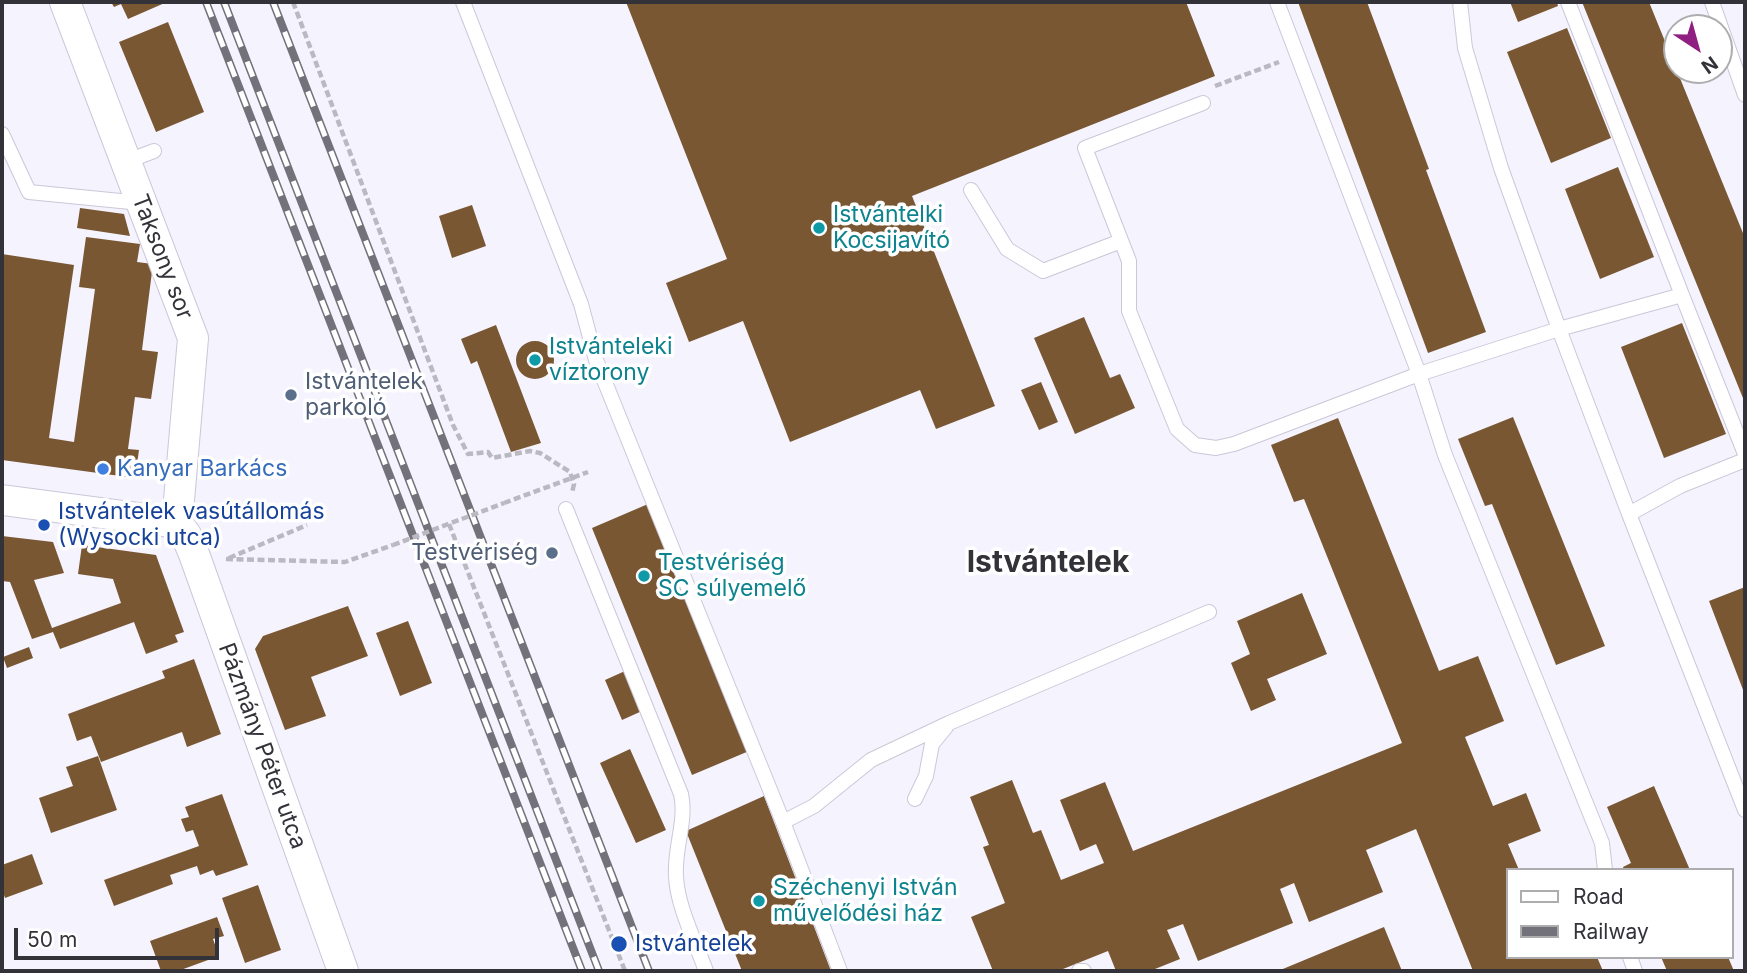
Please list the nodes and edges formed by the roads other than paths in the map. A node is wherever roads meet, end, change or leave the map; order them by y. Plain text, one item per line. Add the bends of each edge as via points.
1 (65, 2) edge
2 (463, 2) edge
3 (1277, 2) edge
4 (1460, 2) edge
5 (1568, 2) edge
6 (1712, 2) edge
7 (1745, 95) edge
8 (1203, 103) road end
9 (2, 134) edge
10 (153, 151) dead end
11 (125, 162) junction
12 (971, 190) dead end
13 (141, 204) junction
14 (1121, 241) junction
15 (1682, 295) junction
16 (1559, 329) junction
17 (1419, 374) junction
18 (1745, 454) edge
19 (1745, 460) edge
20 (2, 500) edge
21 (566, 509) road end
22 (1629, 514) junction
23 (177, 523) junction
24 (1209, 612) dead end
25 (949, 723) junction
26 (915, 799) dead end
27 (1745, 810) edge
28 (783, 822) junction
29 (1605, 868) edge
30 (343, 971) edge
31 (706, 971) edge
32 (840, 971) edge
33 (1079, 971) edge
34 (1084, 971) edge

1 - 11 street, Taksony sor
2 - 28 lane via 581,304 596,360
3 - 17 lane
4 - 16 lane via 1465,48
5 - 15 lane
6 - 7 lane
8 - 14 lane via 1086,148
9 - 13 lane via 29,192
10 - 11 lane
11 - 13 street, Taksony sor
12 - 14 lane via 1007,249 1043,271
13 - 23 street, Taksony sor via 192,338
14 - 17 lane via 1129,261 1129,311 1177,429 1195,445 1216,448 1234,444
15 - 16 lane
15 - 18 lane
16 - 17 lane
16 - 22 lane
17 - 29 lane via 1445,455 1602,843
19 - 22 lane via 1680,486
20 - 23 street
21 - 31 lane via 681,794 676,877
22 - 27 lane
23 - 30 street, Pázmány Péter utca via 194,554
24 - 25 lane
25 - 26 lane via 932,744 926,776
25 - 28 lane via 871,760 814,806
28 - 32 lane
33 - 34 lane

